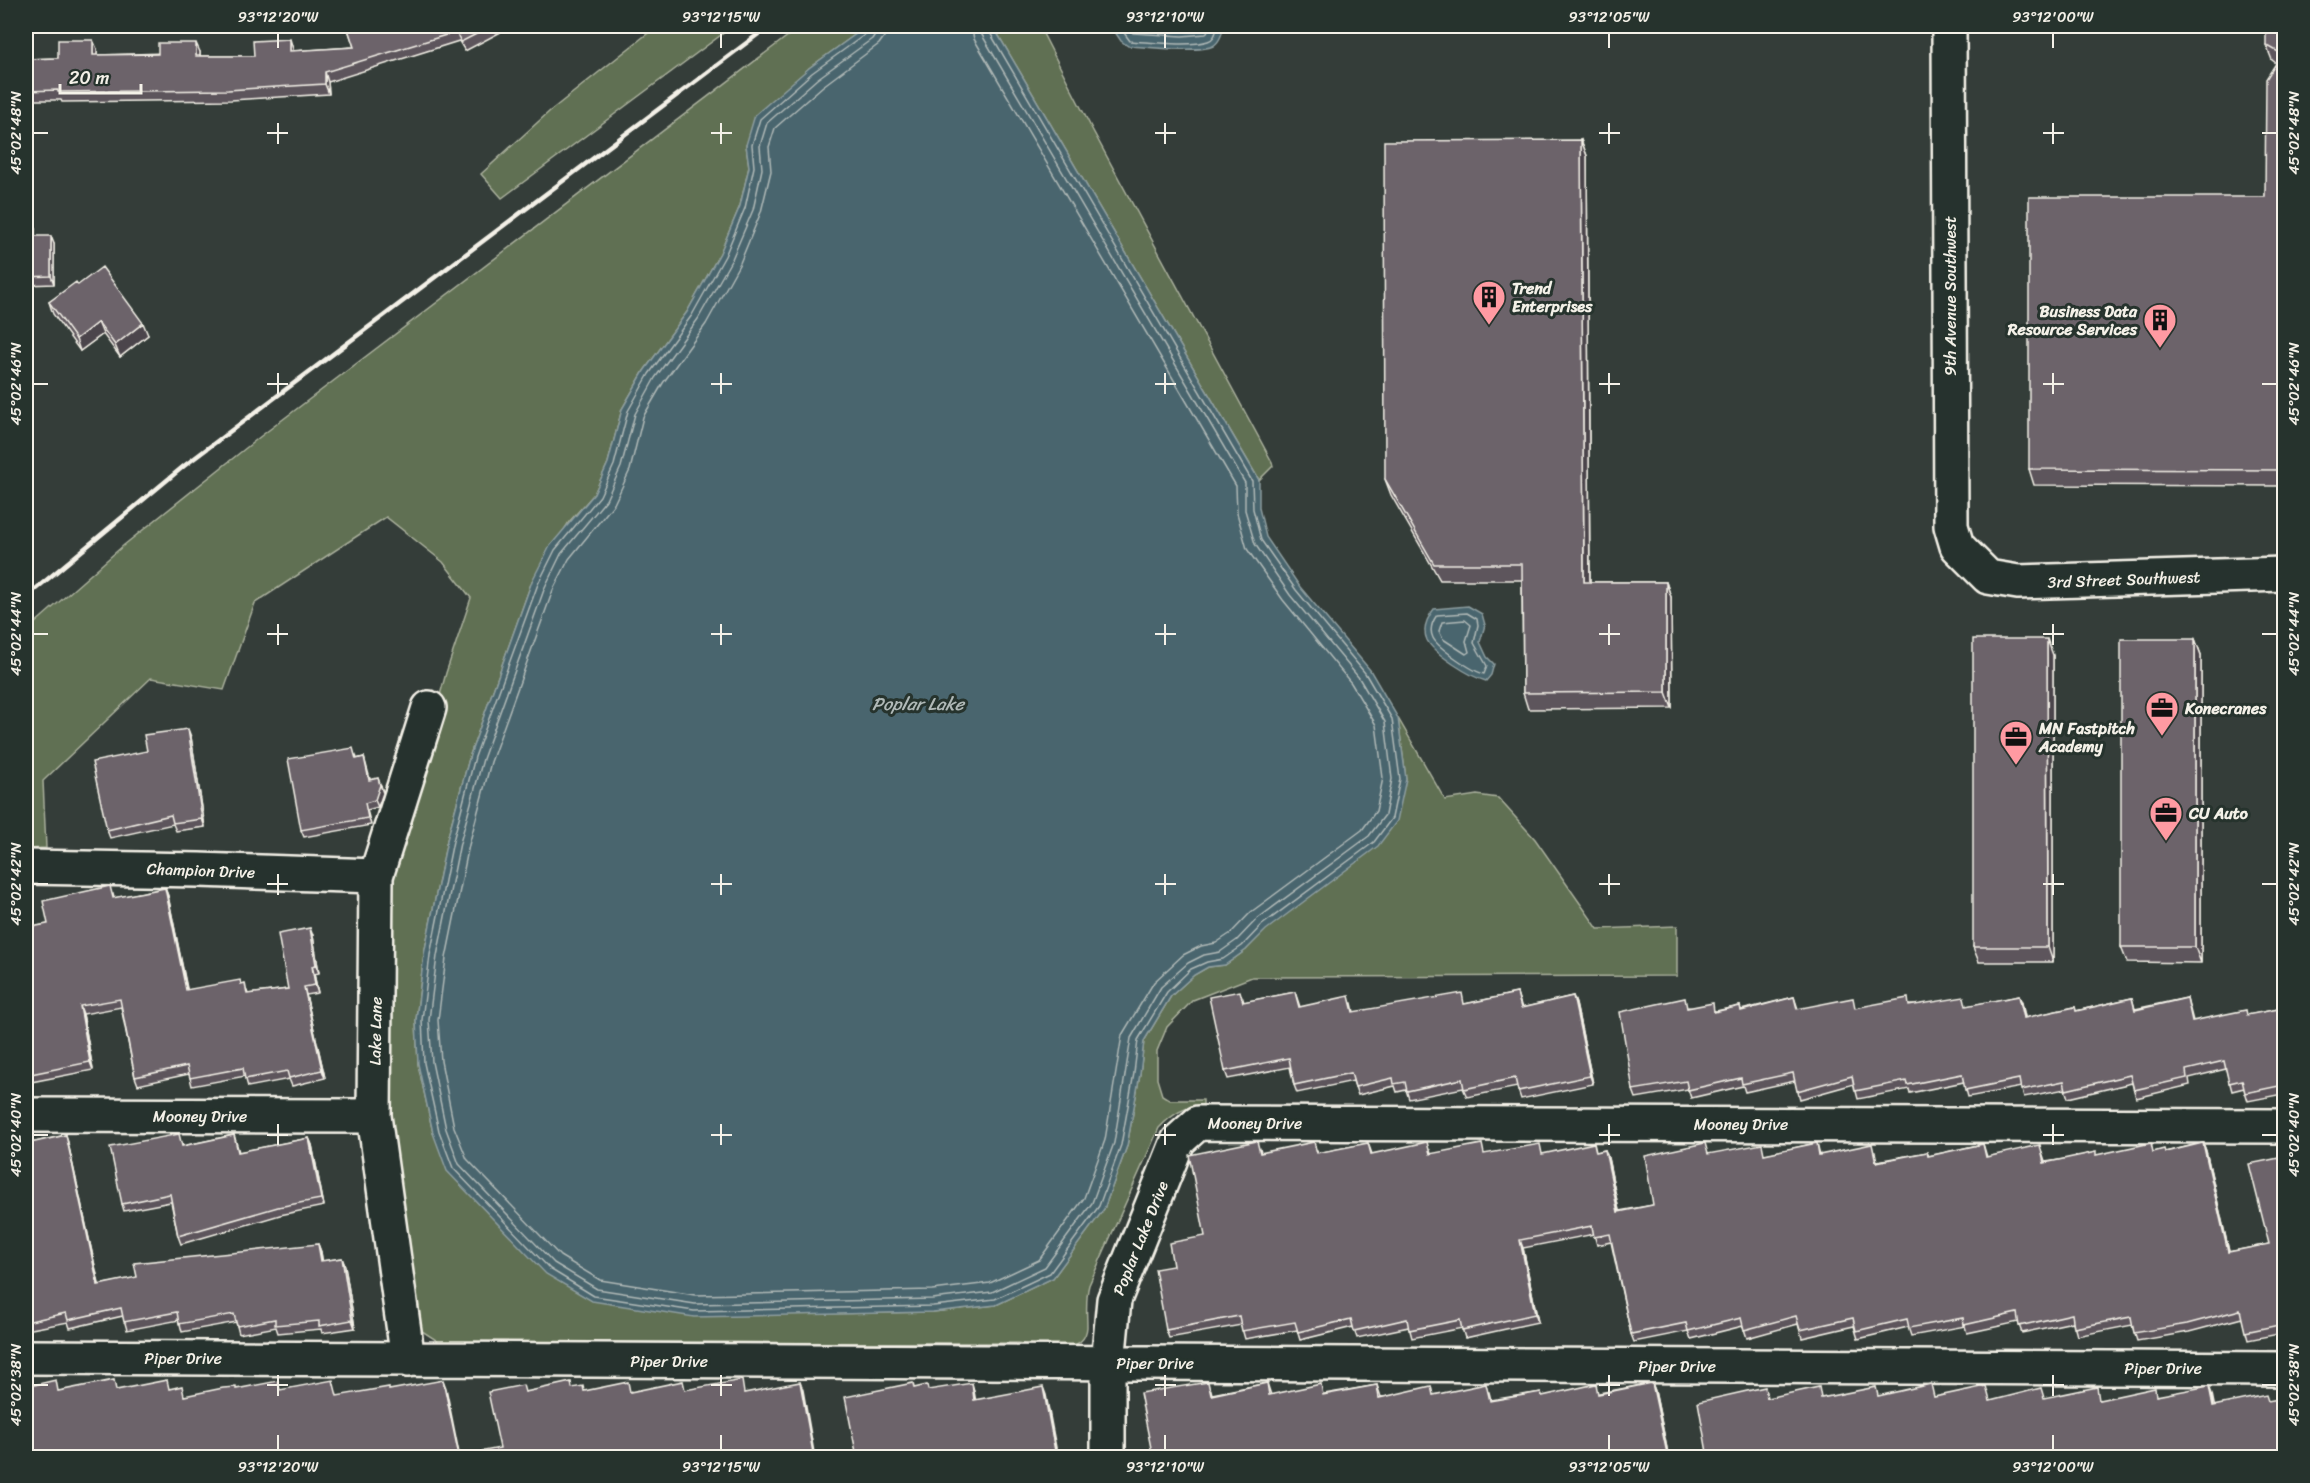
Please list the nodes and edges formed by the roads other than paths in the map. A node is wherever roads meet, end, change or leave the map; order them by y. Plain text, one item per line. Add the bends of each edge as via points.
1 (1949, 26) edge
2 (1972, 560) joint
3 (2284, 574) edge
4 (429, 708) dead end
5 (26, 867) edge
6 (376, 876) junction
7 (26, 1114) edge
8 (374, 1116) junction
9 (1198, 1123) joint
10 (2284, 1126) edge
11 (26, 1357) edge
12 (408, 1360) junction
13 (1108, 1363) junction
14 (2284, 1369) edge
15 (1108, 1458) edge

1 - 2 street, 9th Avenue Southwest via 1951,526 1957,546
2 - 3 street, 3rd Street Southwest via 1988,577 2018,582
4 - 6 street, Lake Lane
5 - 6 street, Champion Drive
6 - 8 street, Lake Lane
7 - 8 street, Mooney Drive
8 - 12 street, Lake Lane
9 - 10 street, Mooney Drive
9 - 13 street, Poplar Lake Drive via 1178,1141 1114,1300
11 - 12 street, Piper Drive
12 - 13 street, Piper Drive
13 - 14 street, Piper Drive
13 - 15 street, Poplar Lake Drive

